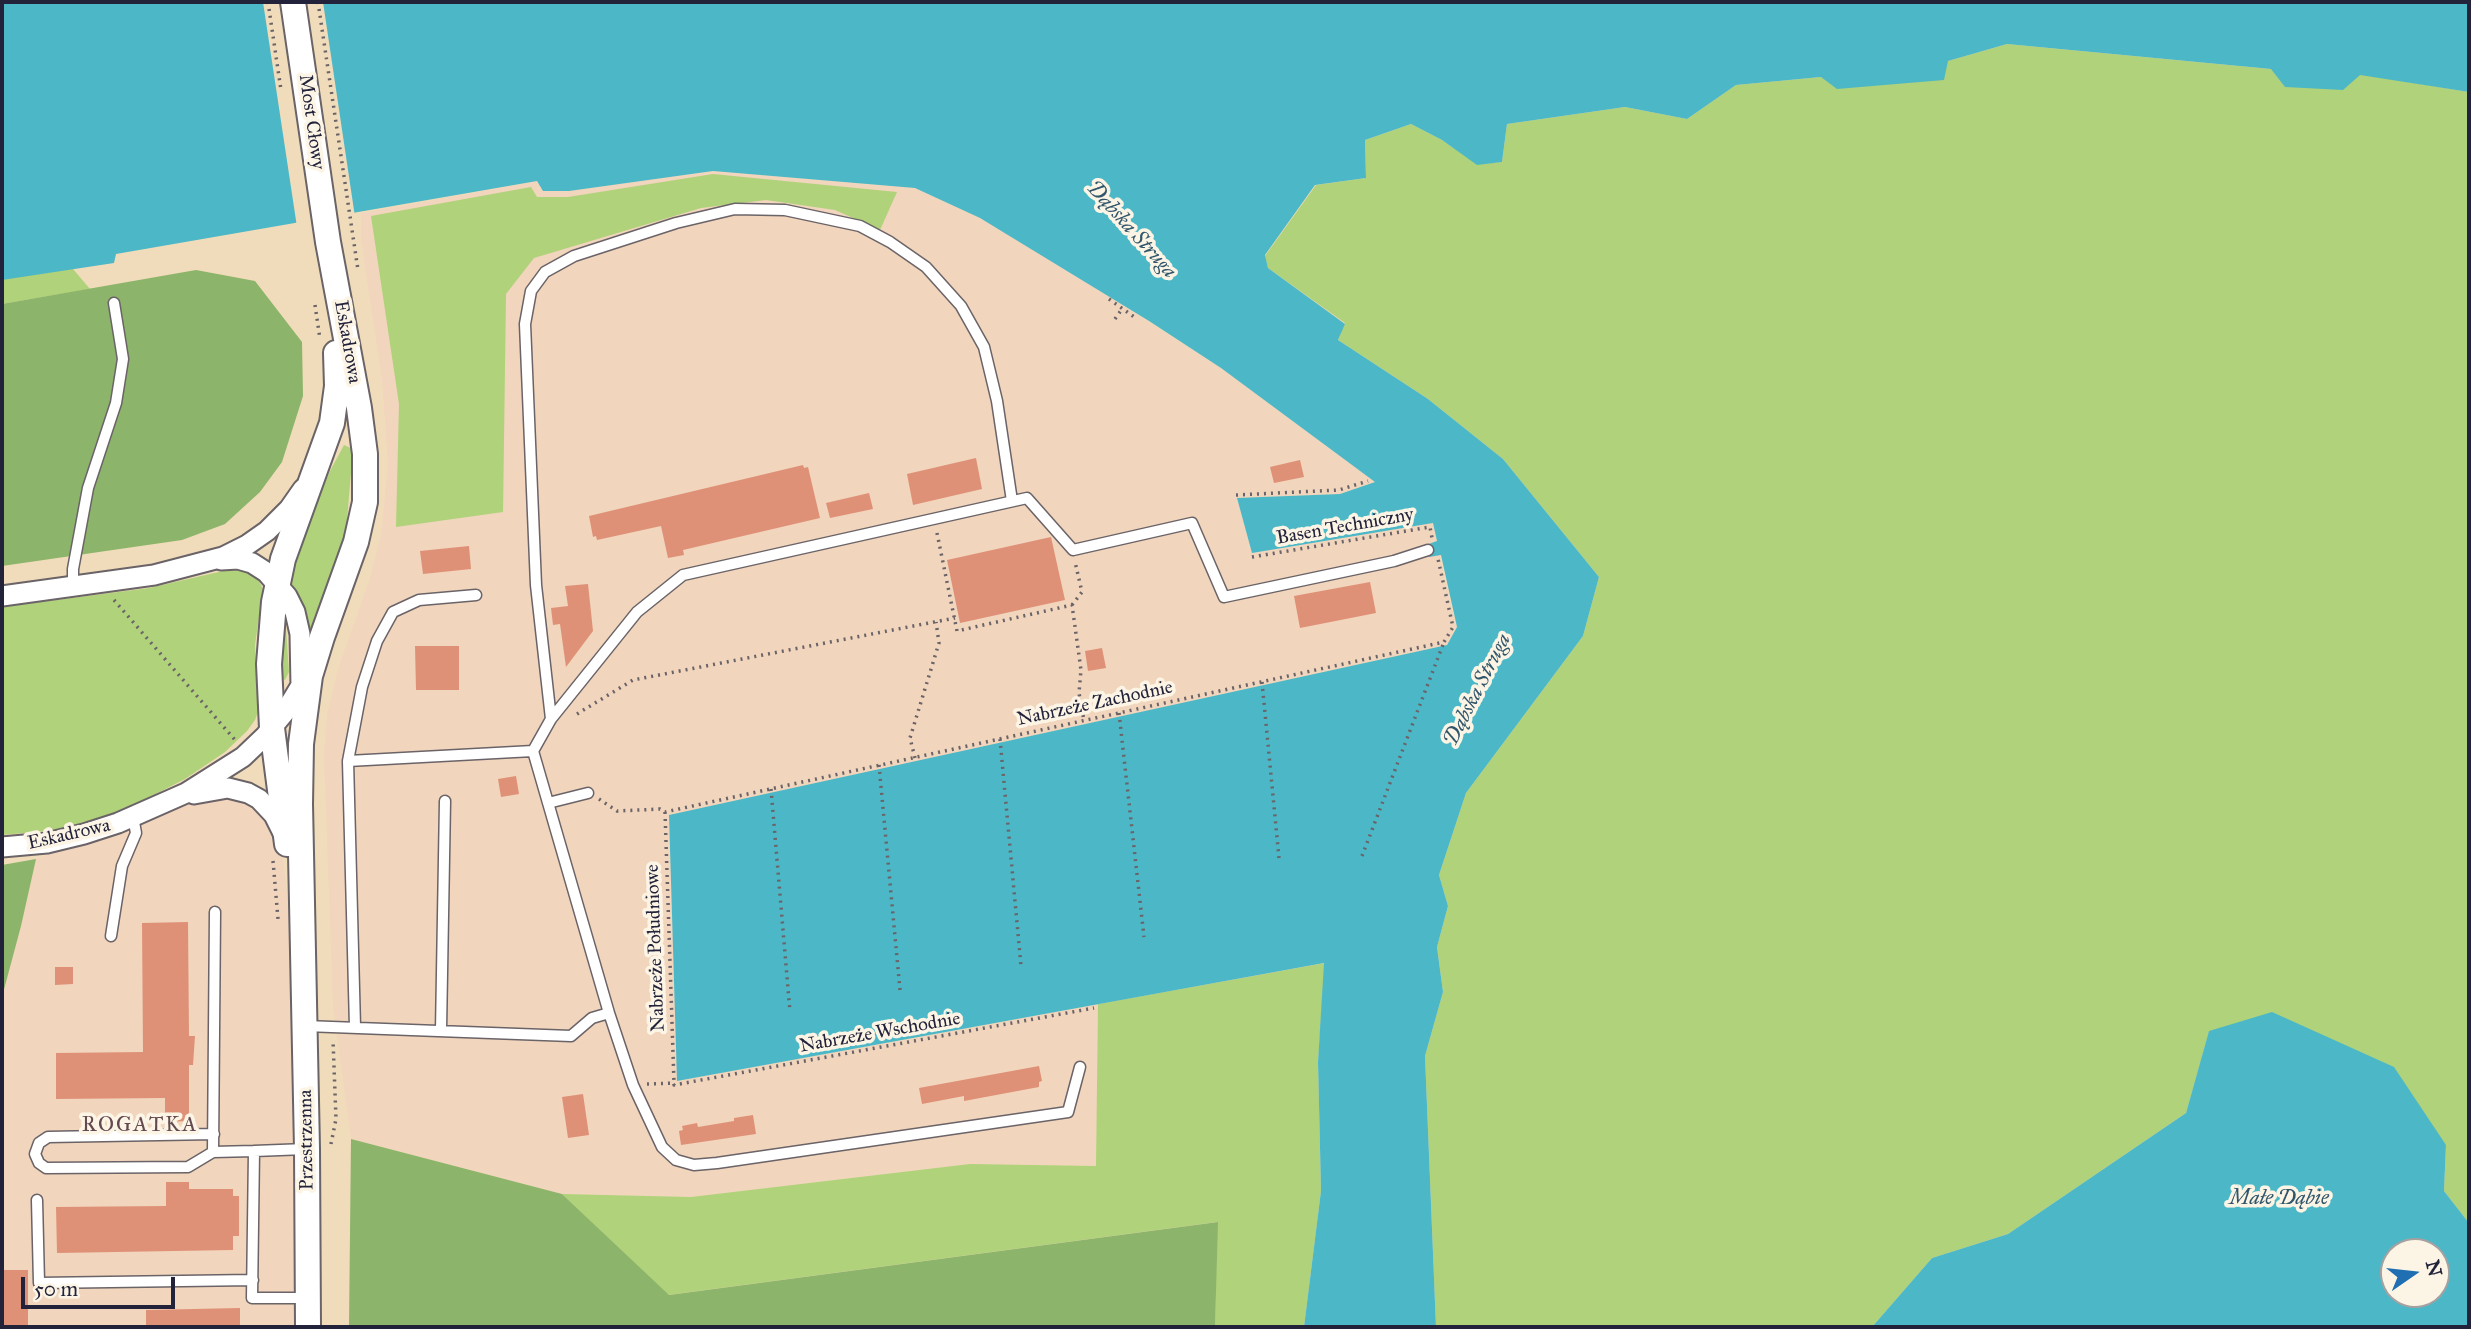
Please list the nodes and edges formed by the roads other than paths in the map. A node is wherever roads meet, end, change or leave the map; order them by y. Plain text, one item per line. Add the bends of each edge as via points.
1 (293, 2) edge
2 (328, 242) junction
3 (114, 303) dead end
4 (323, 455) junction
5 (1012, 501) junction
6 (1430, 545) road end
7 (209, 561) junction
8 (278, 584) junction
9 (73, 587) junction
10 (476, 595) dead end
11 (2, 596) edge
12 (318, 650) junction
13 (301, 687) junction
14 (551, 719) junction
15 (272, 728) junction
16 (303, 728) junction
17 (533, 751) junction
18 (348, 761) junction
19 (588, 793) road end
20 (173, 800) junction
21 (445, 802) dead end
22 (548, 803) junction
23 (133, 817) junction
24 (2, 847) edge
25 (280, 850) junction
26 (215, 912) dead end
27 (111, 936) dead end
28 (302, 952) junction
29 (609, 1013) junction
30 (305, 1026) junction
31 (355, 1027) junction
32 (441, 1030) junction
33 (1080, 1067) dead end
34 (214, 1134) junction
35 (307, 1149) junction
36 (254, 1151) junction
37 (213, 1152) junction
38 (37, 1200) dead end
39 (253, 1280) junction
40 (308, 1298) junction
41 (308, 1327) edge

1 - 2 street, Most Cłowy
2 - 4 street, Eskadrowa via 337,386
2 - 12 street, Eskadrowa via 359,408 365,502 356,542
3 - 9 lane via 123,359 116,403 88,488
4 - 7 street, Eskadrowa via 289,509 267,531
4 - 8 street, Eskadrowa via 295,524
5 - 6 lane via 1027,498 1073,550 1192,523 1224,597 1394,561
5 - 14 lane via 683,575 637,612
5 - 14 lane via 984,347 961,306 926,267 890,242 860,226 785,210 735,209 574,256 545,272 531,291 525,324 536,585
7 - 8 street, Eskadrowa via 252,563
7 - 9 street, Eskadrowa
8 - 13 street, Eskadrowa via 295,612 300,634
8 - 15 street, Eskadrowa via 269,664
9 - 11 street, Eskadrowa
10 - 18 lane via 419,600 393,612 377,641 362,687
12 - 13 street, Eskadrowa
12 - 16 street, Eskadrowa
13 - 15 street, Eskadrowa
13 - 16 street, Eskadrowa
14 - 17 lane
15 - 20 street, Eskadrowa via 243,757
15 - 25 street, Eskadrowa
16 - 28 street, Eskadrowa
17 - 18 lane
17 - 22 lane
18 - 31 lane
19 - 22 lane
20 - 23 street, Eskadrowa
20 - 25 street, Eskadrowa via 228,788 248,793 274,815
21 - 32 lane
22 - 29 lane
23 - 24 street, Eskadrowa via 64,840
23 - 27 lane via 136,833 122,866
25 - 28 street, Eskadrowa
26 - 34 lane
28 - 30 street, Przestrzenna
29 - 32 lane via 592,1018 572,1036
29 - 33 lane via 633,1085 662,1147 676,1160 694,1165 1068,1112
30 - 31 lane
30 - 35 street, Przestrzenna
31 - 32 lane
34 - 37 lane
34 - 37 lane via 48,1137 39,1143 35,1154 46,1168 188,1167
35 - 36 lane
35 - 40 street, Przestrzenna
36 - 37 lane
36 - 39 lane
38 - 39 lane via 38,1283
39 - 40 lane via 252,1298
40 - 41 street, Przestrzenna

